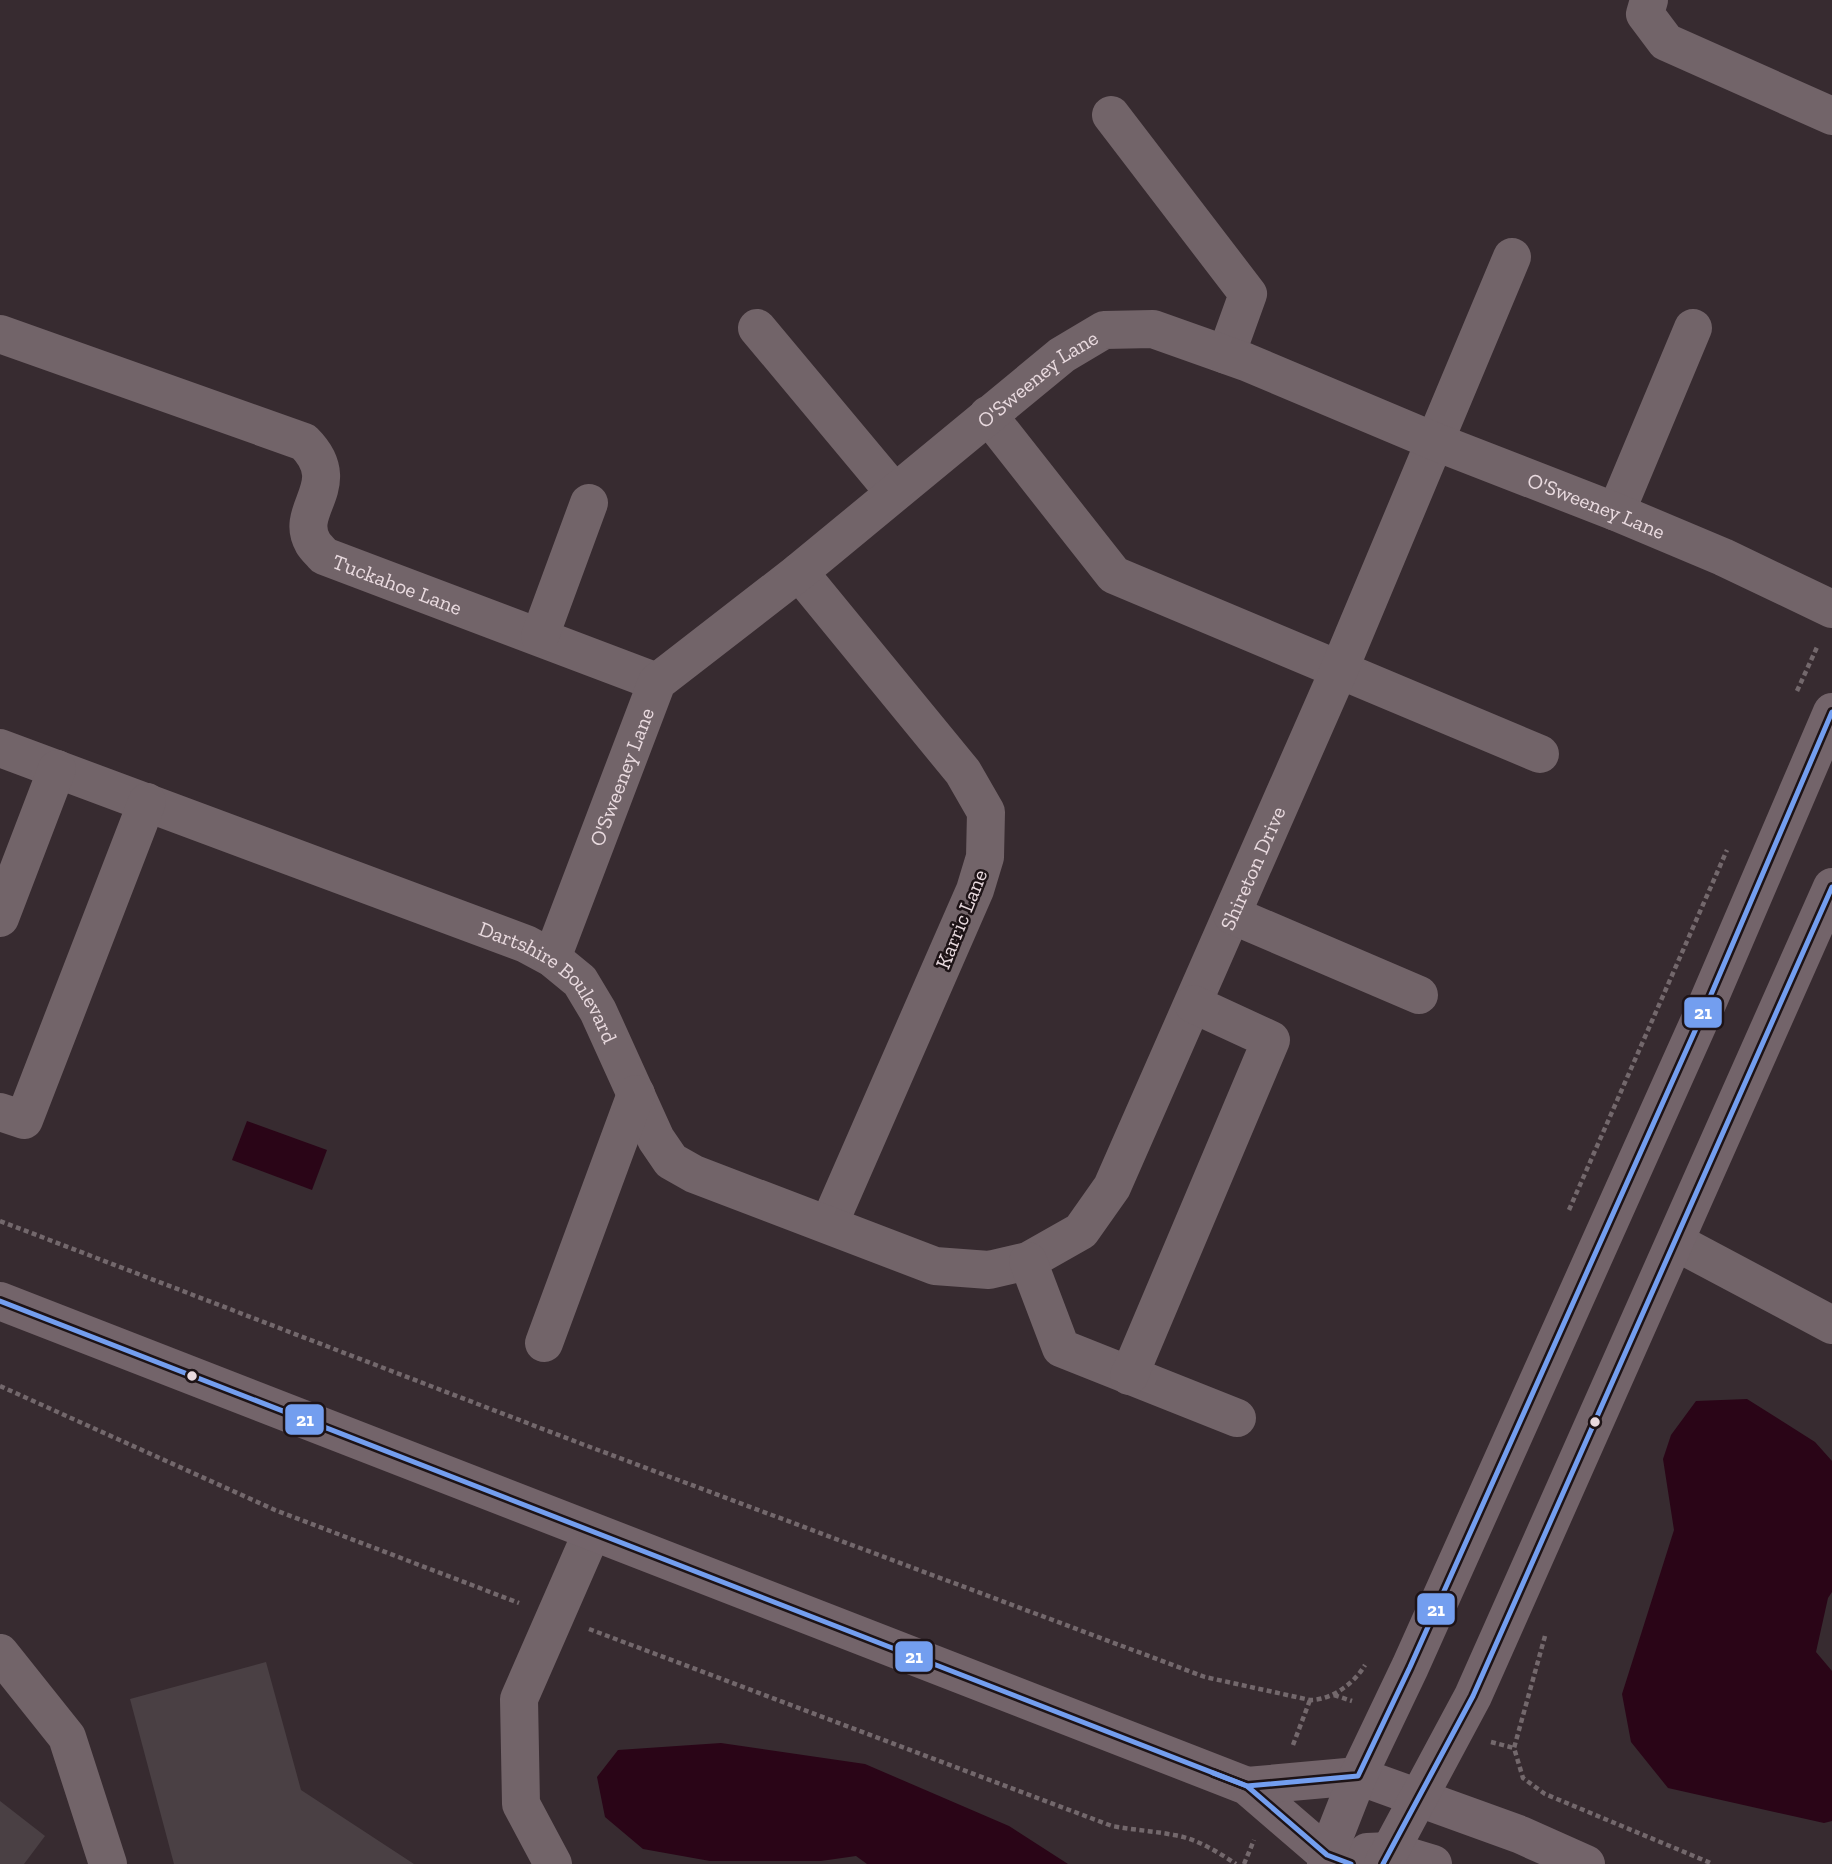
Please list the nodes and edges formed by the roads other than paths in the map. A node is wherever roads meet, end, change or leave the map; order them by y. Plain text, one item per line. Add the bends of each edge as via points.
1 (1649, 0) edge
2 (1111, 115) dead end
3 (1832, 116) edge
4 (1512, 257) dead end
5 (757, 328) dead end
6 (1693, 328) dead end
7 (0, 334) edge
8 (1226, 355) junction
9 (988, 415) junction
10 (1436, 442) junction
11 (894, 492) junction
12 (589, 503) dead end
13 (1616, 512) junction
14 (799, 572) junction
15 (1832, 609) edge
16 (540, 636) junction
17 (1339, 670) junction
18 (657, 682) junction
19 (1832, 712) edge
20 (0, 748) edge
21 (1540, 754) dead end
22 (57, 769) junction
23 (147, 802) junction
24 (1832, 887) edge
25 (1232, 915) junction
26 (0, 918) edge
27 (552, 958) junction
28 (1419, 995) dead end
29 (1193, 1004) junction
30 (636, 1094) junction
31 (0, 1112) edge
32 (829, 1224) junction
33 (1676, 1242) junction
34 (1028, 1261) junction
35 (0, 1301) edge
36 (1831, 1321) edge
37 (544, 1343) dead end
38 (1129, 1376) junction
39 (1237, 1418) dead end
40 (592, 1532) junction
41 (0, 1653) edge
42 (1358, 1776) junction
43 (1247, 1786) junction
44 (1420, 1797) junction
45 (1387, 1857) edge
46 (1335, 1861) edge
47 (108, 1864) edge
48 (553, 1864) edge
49 (1433, 1864) edge
50 (1586, 1864) edge

1 - 3 street via 1645,14 1666,42
2 - 8 street via 1248,294
4 - 10 street, Shireton Drive
5 - 11 street
6 - 13 street
7 - 16 street, Tuckahoe Lane via 304,442 317,454 322,471 309,523 312,542 324,556
8 - 9 street, O'Sweeney Lane via 1153,328 1104,330 1062,355
8 - 10 street, O'Sweeney Lane
9 - 11 street, O'Sweeney Lane
9 - 17 street via 1114,575
10 - 13 street, O'Sweeney Lane
10 - 17 street, Shireton Drive
11 - 14 street, O'Sweeney Lane
12 - 16 street
13 - 15 street, O'Sweeney Lane
14 - 18 street, O'Sweeney Lane
14 - 32 street, Karric Lane via 963,772 986,811 985,857 975,890
16 - 18 street, Tuckahoe Lane
17 - 21 street
17 - 25 street, Shireton Drive
18 - 27 street, O'Sweeney Lane
19 - 42 main road via 1689,1042
20 - 22 street, Dartshire Boulevard
22 - 23 street, Dartshire Boulevard
22 - 26 street
23 - 27 street, Dartshire Boulevard via 526,944
23 - 31 street via 24,1120
24 - 33 main road
25 - 28 street
25 - 29 street, Shireton Drive
27 - 30 street, Dartshire Boulevard via 580,981
29 - 34 street, Shireton Drive via 1112,1187 1081,1231
29 - 38 street via 1271,1040
30 - 32 street, Dartshire Boulevard via 671,1161 694,1174
30 - 37 street
32 - 34 street, Dartshire Boulevard via 935,1266 989,1270
33 - 36 street
33 - 44 main road via 1473,1696
34 - 38 street via 1061,1348
35 - 40 main road
38 - 39 street
40 - 43 main road
40 - 48 street via 519,1699 522,1804
41 - 47 street via 67,1738
42 - 43 main road
42 - 44 main road
42 - 46 main road
43 - 46 main road
44 - 45 main road
44 - 50 main road
45 - 46 main road
45 - 49 main road

